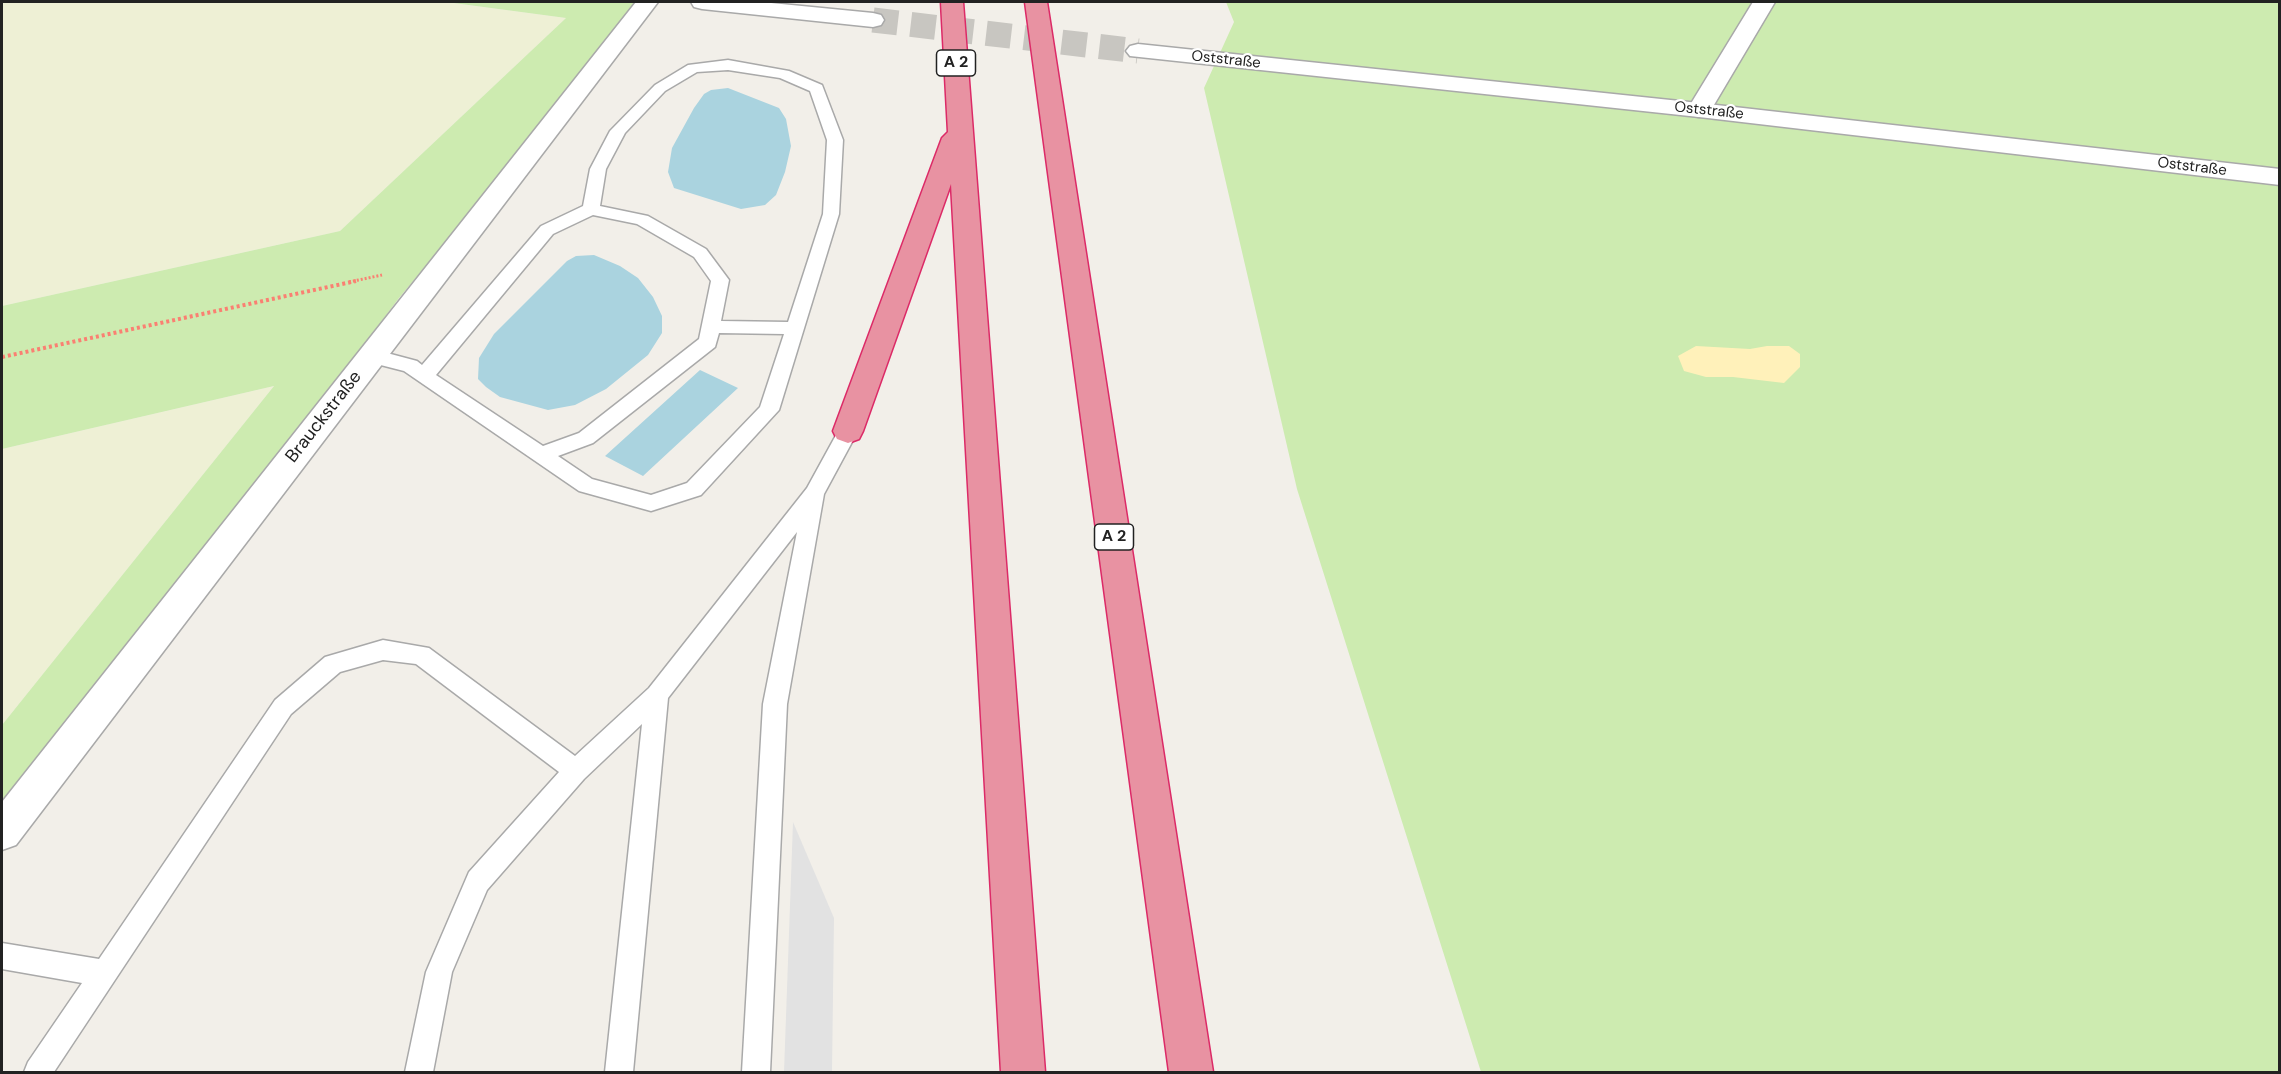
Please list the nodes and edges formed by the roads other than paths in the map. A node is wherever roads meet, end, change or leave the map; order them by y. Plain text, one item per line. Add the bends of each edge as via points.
1 (647, 2) edge
2 (702, 2) edge
3 (952, 2) edge
4 (1036, 2) edge
5 (1764, 2) edge
6 (873, 20) tunnel mouth
7 (1138, 51) tunnel mouth
8 (1700, 110) junction
9 (960, 125) junction
10 (2280, 177) edge
11 (591, 209) junction
12 (711, 327) junction
13 (795, 328) junction
14 (372, 356) junction
15 (424, 376) junction
16 (848, 432) joint
17 (541, 455) junction
18 (814, 494) junction
19 (657, 695) junction
20 (576, 771) junction
21 (2, 832) edge
22 (2, 956) edge
23 (104, 973) junction
24 (38, 1072) edge
25 (419, 1072) edge
26 (620, 1072) edge
27 (756, 1072) edge
28 (1023, 1072) edge
29 (1191, 1072) edge

1 - 14 street, Brauckstraße
2 - 6 street
3 - 9 highway, A 2
4 - 29 highway, A 2
5 - 8 street
7 - 8 street, Oststraße
8 - 10 street, Oststraße
9 - 16 highway
9 - 28 highway, A 2
11 - 12 lane via 642,220 700,253 720,280
11 - 13 lane via 598,169 618,131 660,88 693,68 728,65 784,74 817,88 835,140 831,214
11 - 15 lane via 546,230
12 - 13 lane
12 - 17 lane via 708,342 586,438
13 - 17 lane via 769,410 694,489 651,503 586,485
14 - 15 lane via 410,366
14 - 21 street, Brauckstraße
15 - 17 lane
16 - 18 lane
18 - 19 lane
18 - 27 lane via 775,704
19 - 20 lane
19 - 26 lane
20 - 23 lane via 421,655 383,650 333,664 283,707
20 - 25 lane via 478,881 439,972
22 - 23 lane
23 - 24 lane

